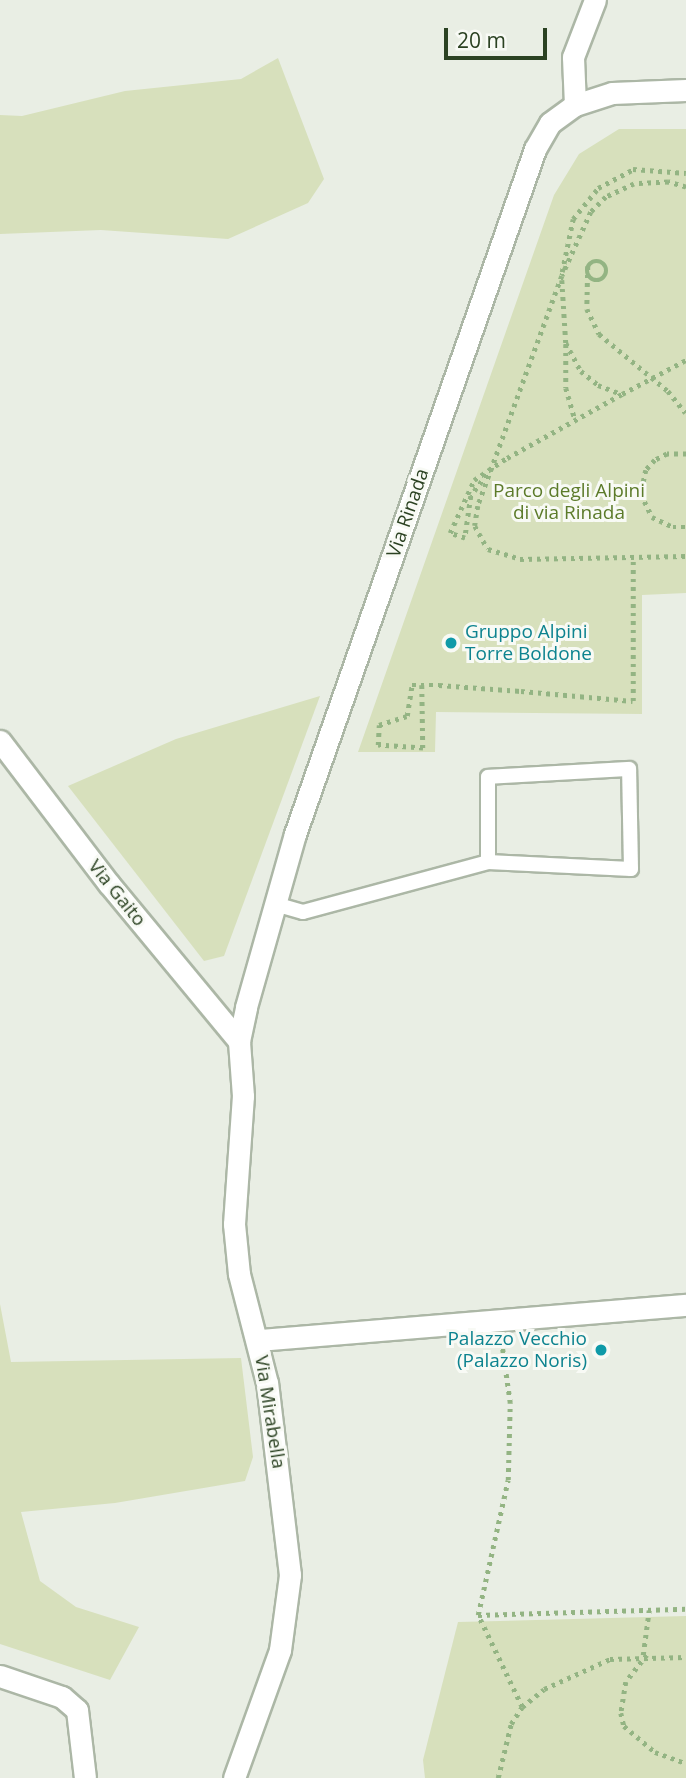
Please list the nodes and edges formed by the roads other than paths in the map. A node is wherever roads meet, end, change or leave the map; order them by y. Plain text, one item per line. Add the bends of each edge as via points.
1 (595, 0) edge
2 (686, 90) edge
3 (575, 105) junction
4 (0, 741) edge
5 (488, 862) junction
6 (275, 904) junction
7 (239, 1041) junction
8 (686, 1305) edge
9 (259, 1340) junction
10 (0, 1676) edge
11 (85, 1778) edge
12 (234, 1778) edge

1 - 3 street via 573,57
2 - 3 street via 612,93
3 - 6 street, Via Rinada via 550,123 535,149
4 - 7 street, Via Gaito via 109,884
5 - 5 lane via 488,777 629,769 631,869
5 - 6 lane via 303,912
6 - 7 street, Via Rinada
7 - 9 street, Via Mirabella via 243,1096 234,1224 239,1274
8 - 9 street
9 - 12 street, Via Mirabella via 285,1505 290,1575 280,1650
10 - 11 street via 62,1697 77,1710

